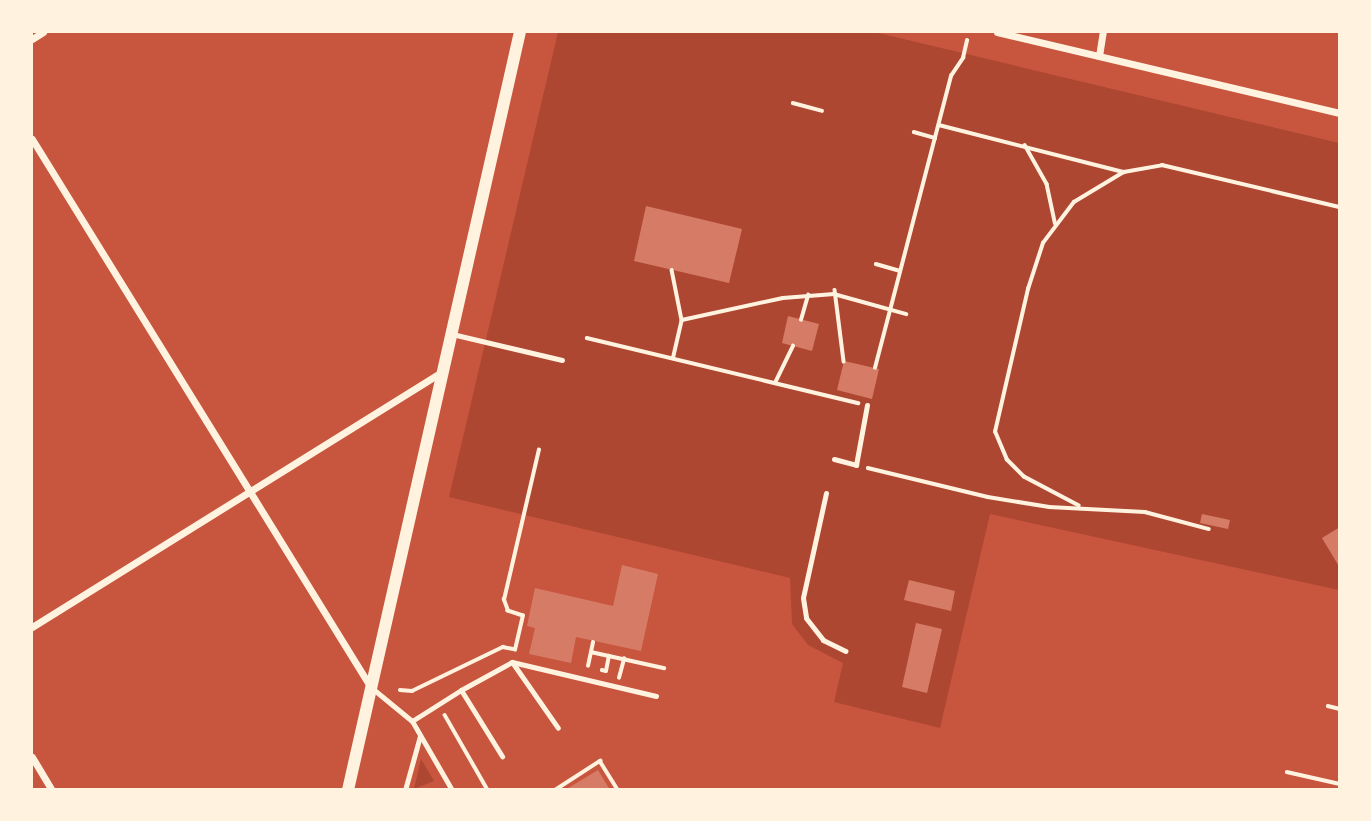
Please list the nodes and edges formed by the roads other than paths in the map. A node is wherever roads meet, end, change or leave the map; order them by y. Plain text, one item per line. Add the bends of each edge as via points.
1 (43, 32) edge
2 (520, 32) edge
3 (997, 32) edge
4 (1102, 32) edge
5 (32, 39) edge
6 (1099, 56) junction
7 (1339, 113) edge
8 (32, 139) edge
9 (452, 334) junction
10 (562, 360) dead end
11 (444, 371) junction
12 (867, 405) road end
13 (834, 459) dead end
14 (251, 491) junction
15 (826, 493) dead end
16 (32, 627) edge
17 (846, 651) dead end
18 (512, 662) junction
19 (371, 687) junction
20 (461, 690) junction
21 (656, 696) dead end
22 (412, 721) junction
23 (558, 728) dead end
24 (419, 736) junction
25 (502, 756) dead end
26 (32, 757) edge
27 (52, 789) edge
28 (348, 789) edge
29 (405, 789) edge
30 (452, 789) edge

1 - 5 street
2 - 9 street
3 - 6 street
4 - 6 street
6 - 7 street
8 - 14 street
9 - 10 lane
9 - 11 street
11 - 14 street
11 - 19 street
12 - 13 lane via 856,465
14 - 16 street
14 - 19 street
15 - 17 lane via 803,598 806,618 823,640
18 - 20 lane
18 - 21 lane
18 - 23 lane
19 - 22 lane
19 - 28 street
20 - 22 lane
20 - 25 lane
22 - 24 lane
24 - 29 lane
24 - 30 lane
26 - 27 street

